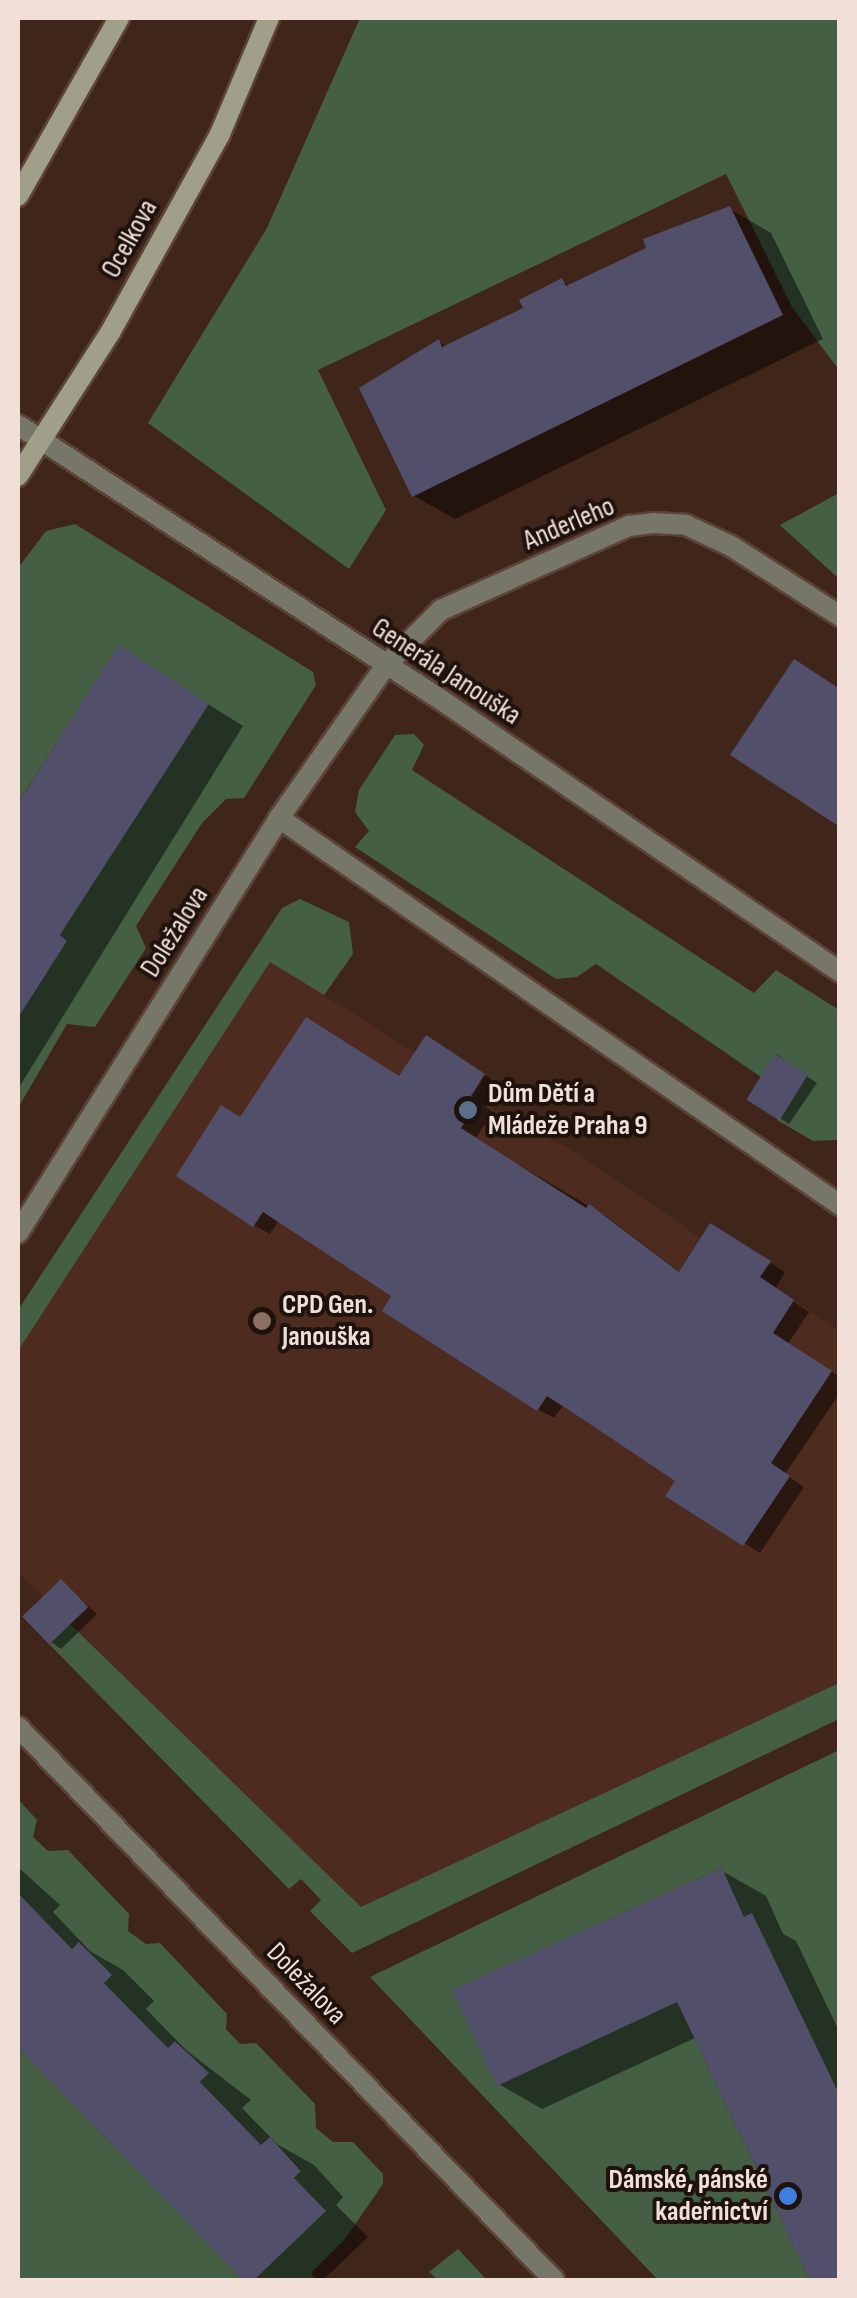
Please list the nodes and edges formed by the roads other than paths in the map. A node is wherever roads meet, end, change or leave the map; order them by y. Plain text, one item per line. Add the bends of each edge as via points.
1 (119, 18) edge
2 (269, 18) edge
3 (18, 196) edge
4 (18, 425) edge
5 (41, 438) junction
6 (18, 476) edge
7 (840, 616) edge
8 (386, 665) junction
9 (280, 818) junction
10 (840, 972) edge
11 (840, 1206) edge
12 (18, 1233) edge
13 (18, 1727) edge
14 (554, 2280) edge

1 - 3 street
2 - 5 street, Ocelkova via 220,134 111,331
4 - 5 street, Generála Janouška
5 - 6 street, Ocelkova
5 - 8 street, Generála Janouška
7 - 8 street, Anderleho via 731,546 686,525 654,523 629,526 441,610
8 - 9 street, Doležalova
8 - 10 street, Generála Janouška
9 - 11 street
9 - 12 street, Doležalova
13 - 14 street, Doležalova

